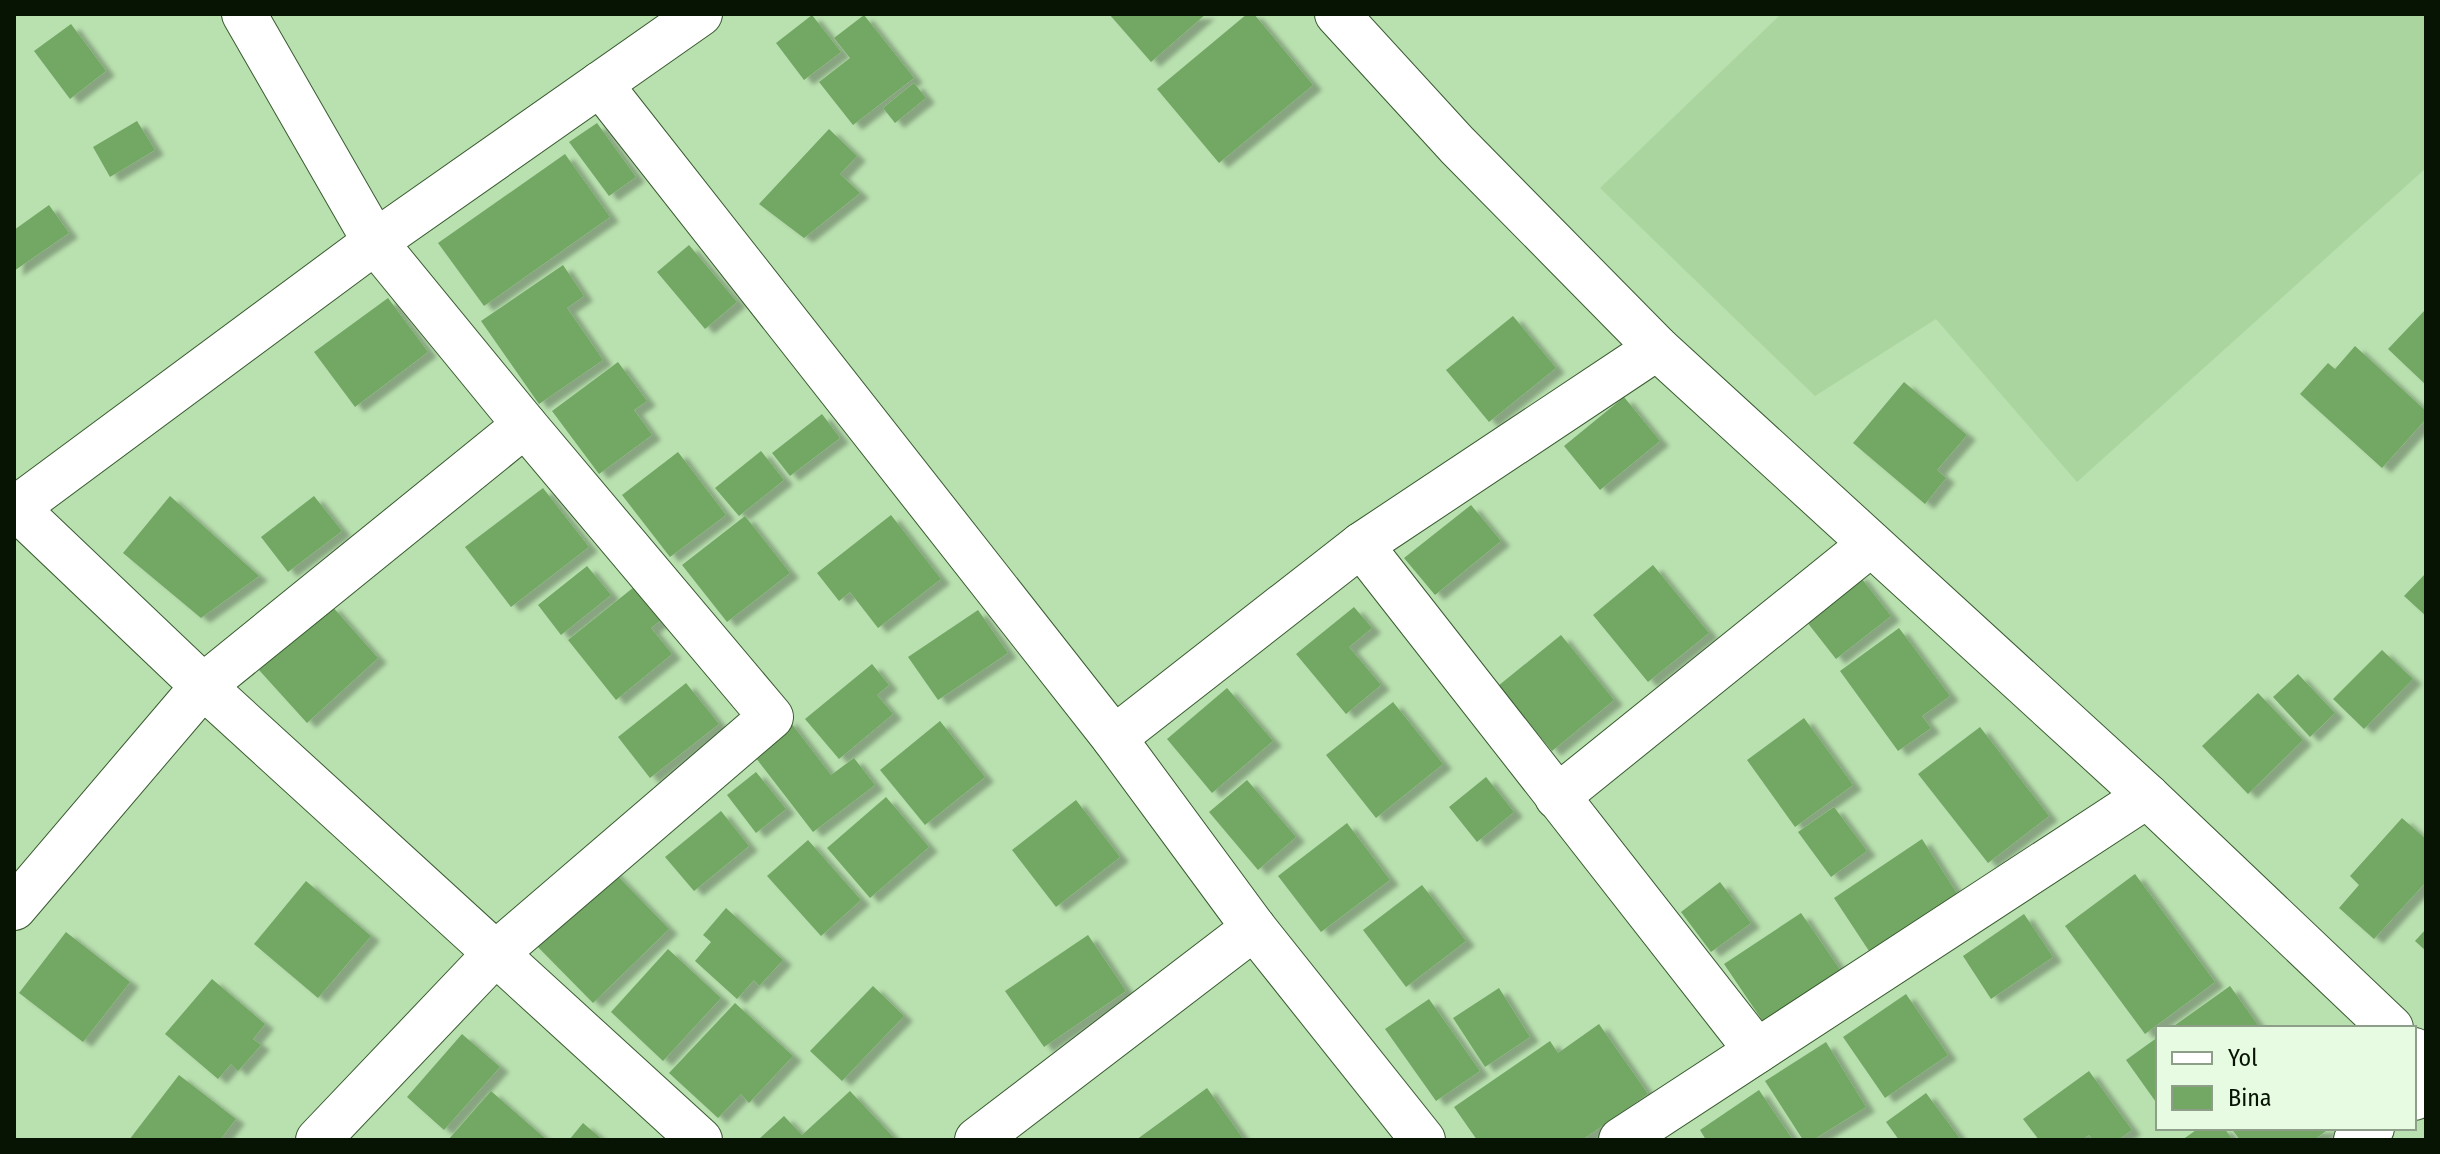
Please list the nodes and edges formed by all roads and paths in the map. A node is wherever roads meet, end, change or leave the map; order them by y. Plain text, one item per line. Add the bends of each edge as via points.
1 (244, 14) edge
2 (700, 14) edge
3 (1337, 14) edge
4 (600, 84) junction
5 (375, 242) junction
6 (1657, 348) junction
7 (525, 425) junction
8 (15, 507) edge
9 (1871, 544) junction
10 (1361, 545) junction
11 (203, 686) junction
12 (1114, 738) junction
13 (2147, 796) junction
14 (1557, 797) junction
15 (14, 908) edge
16 (1254, 928) junction
17 (495, 954) junction
18 (2389, 1026) edge
19 (1757, 1051) junction
20 (318, 1140) edge
21 (700, 1140) edge
22 (977, 1140) edge
23 (1423, 1140) edge
24 (1621, 1140) edge

1 - 5 street
2 - 4 street
3 - 6 street
4 - 5 street
4 - 12 street
5 - 7 street
5 - 8 street
6 - 9 street
6 - 10 street
7 - 11 street
7 - 17 street via 771,717
8 - 11 street
9 - 13 street
9 - 14 street
10 - 12 street
10 - 14 street
11 - 15 street
11 - 17 street
12 - 16 street
13 - 18 street
13 - 19 street
14 - 19 street
16 - 22 street
16 - 23 street
17 - 20 street
17 - 21 street
19 - 24 street

